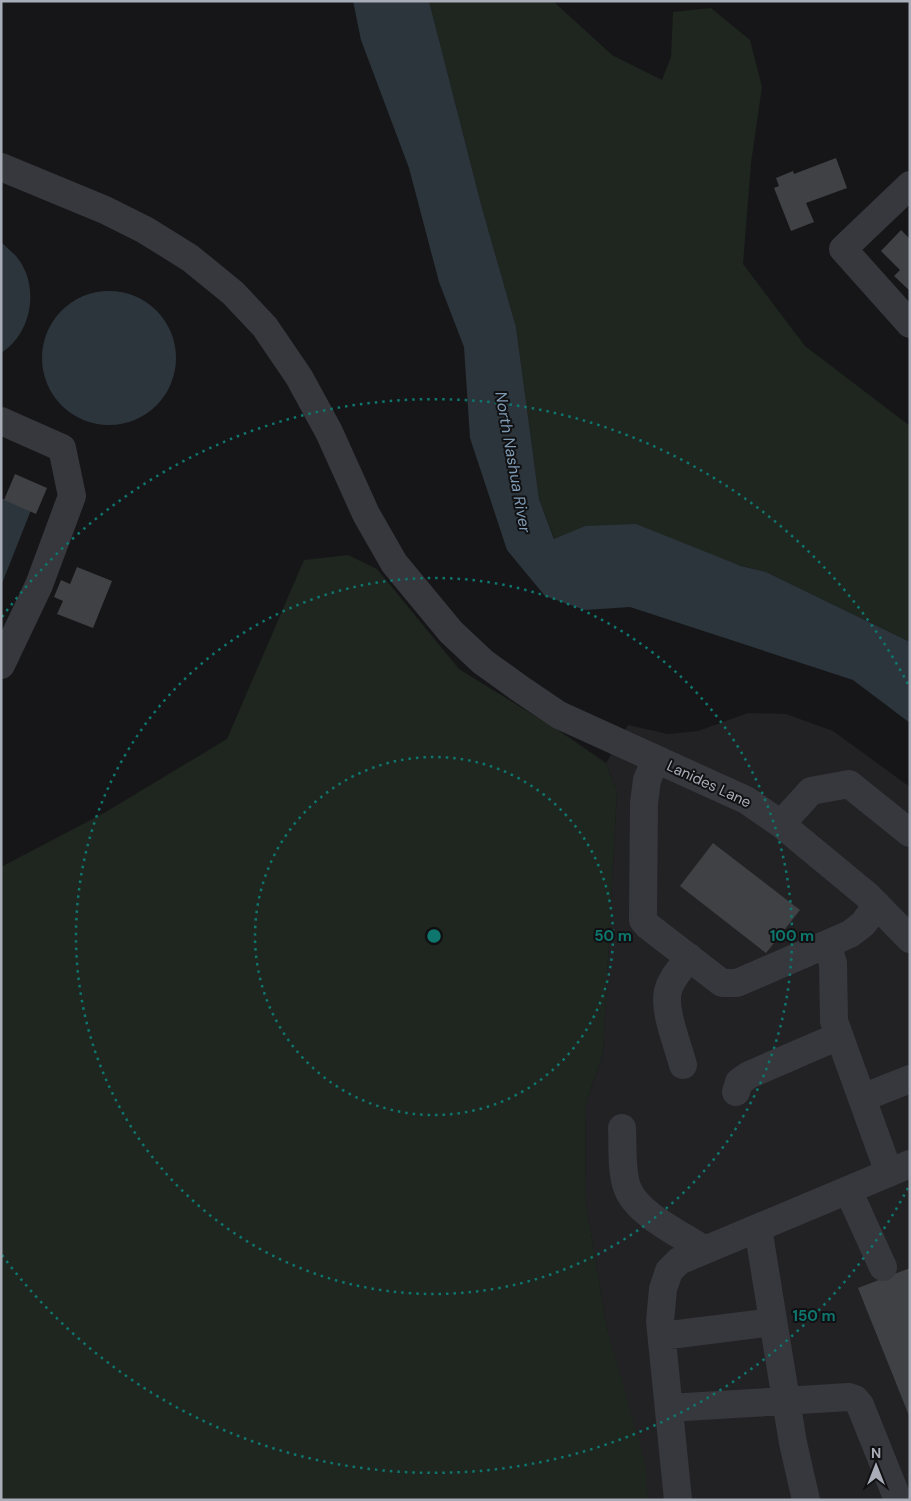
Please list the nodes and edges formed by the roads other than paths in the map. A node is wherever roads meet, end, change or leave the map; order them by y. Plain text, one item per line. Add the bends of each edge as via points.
1 (1, 167) edge
2 (910, 185) edge
3 (910, 324) edge
4 (1, 421) edge
5 (1, 665) edge
6 (656, 759) junction
7 (781, 824) junction
8 (910, 832) edge
9 (877, 905) junction
10 (910, 940) edge
11 (827, 944) junction
12 (689, 958) junction
13 (839, 1036) junction
14 (683, 1065) dead end
15 (910, 1079) edge
16 (736, 1092) dead end
17 (862, 1098) junction
18 (622, 1128) dead end
19 (899, 1168) edge
20 (848, 1190) junction
21 (758, 1228) junction
22 (705, 1250) junction
23 (883, 1267) dead end
24 (773, 1322) junction
25 (662, 1336) junction
26 (786, 1400) junction
27 (669, 1408) junction
28 (678, 1500) edge
29 (806, 1500) edge
30 (898, 1500) edge

1 - 6 street, Lanides Lane via 145,230 190,258 233,293 266,327 299,377 329,432 366,514 394,563 451,632 483,662 559,715
2 - 3 street via 843,249
4 - 5 street via 62,448 72,496 39,585
6 - 7 street, Lanides Lane via 746,800
6 - 12 street via 647,780 644,803 643,920
7 - 8 street via 812,791 848,784
7 - 9 street, Lanides Lane
9 - 10 street, Lanides Lane
9 - 11 street via 857,929
11 - 12 street via 737,983 722,983
11 - 13 street via 833,963 834,1021
12 - 14 street via 672,979 667,1000
13 - 16 street via 749,1074 739,1082
13 - 17 street
15 - 17 street
17 - 19 street
18 - 22 street via 627,1187 636,1202
19 - 20 street
20 - 21 street
20 - 23 street
21 - 22 street
21 - 24 street
22 - 25 street via 679,1261 669,1271 663,1289
24 - 25 street
24 - 26 street
25 - 27 street
26 - 27 street
26 - 29 street
26 - 30 street via 855,1399 860,1404
27 - 28 street

